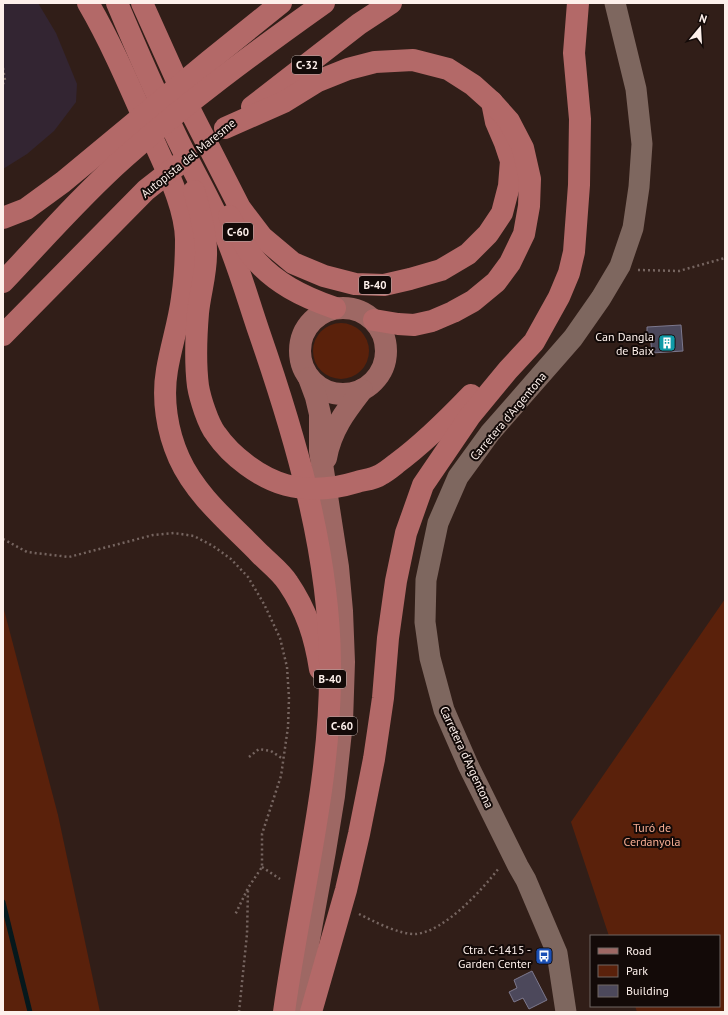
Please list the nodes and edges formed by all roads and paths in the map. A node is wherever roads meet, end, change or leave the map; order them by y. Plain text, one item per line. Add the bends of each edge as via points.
1 (88, 3) edge
2 (117, 3) edge
3 (142, 3) edge
4 (281, 3) edge
5 (324, 3) edge
6 (390, 3) edge
7 (578, 3) edge
8 (615, 3) edge
9 (3, 68) edge
10 (3, 84) edge
11 (492, 102) junction
12 (192, 114) junction
13 (225, 128) junction
14 (177, 139) junction
15 (118, 150) junction
16 (3, 218) edge
17 (576, 221) junction
18 (725, 258) edge
19 (620, 266) junction
20 (3, 282) edge
21 (334, 308) junction
22 (374, 320) junction
23 (3, 335) edge
24 (309, 378) junction
25 (362, 390) junction
26 (335, 485) junction
27 (3, 539) edge
28 (249, 757) dead end
29 (283, 759) junction
30 (512, 852) junction
31 (262, 867) junction
32 (280, 879) dead end
33 (248, 888) junction
34 (354, 911) dead end
35 (235, 915) dead end
36 (297, 968) junction
37 (239, 1012) edge
38 (284, 1012) edge
39 (291, 1012) edge
40 (298, 1012) edge
41 (311, 1012) edge
42 (566, 1012) edge

1 - 36 highway via 132,93 175,190 182,214 186,236 182,298 165,394 171,434 180,458 196,486 287,582 312,629 321,675 309,808 290,939
2 - 14 highway
3 - 12 highway, C-60
4 - 15 highway via 209,61
5 - 15 highway
6 - 13 highway, Autopista del Maresme / C-32
7 - 17 highway via 574,53 580,119
8 - 19 street, Carretera d'Argentona via 636,89 642,144 633,228
9 - 10 path
11 - 12 highway, B-40 via 496,122 511,161 509,186 502,213 488,234 468,254 441,270 384,285 356,284 324,276 293,263 262,237 240,208
11 - 13 highway via 448,69 413,60 375,62 318,81 284,102
11 - 22 highway via 509,121 523,148 530,179 524,234 510,263 496,282 473,301 432,321 414,325
12 - 21 highway, C-60 via 226,211 252,256 273,277 290,289
13 - 23 highway, Autopista del Maresme / C-32 via 146,190
14 - 26 highway via 200,211 206,250 196,345 198,386 215,434 252,469 284,484 310,488 330,488
14 - 36 highway, B-40 via 221,224 280,392 312,513 327,604 330,663 328,727 304,897
15 - 16 highway via 63,182 26,209
15 - 20 highway via 75,207
17 - 26 highway via 560,278 540,315 520,343 442,425 410,454 380,476
17 - 41 highway via 574,252 569,273 553,310 534,342 470,416 440,459 423,485 406,533 395,588 383,698 360,834
18 - 19 path via 679,271 642,271
19 - 30 street, Carretera d'Argentona via 573,338 490,433 458,477 438,523 426,580 425,622 429,651 444,710 468,765
21 - 22 main road, C-60 via 355,309
21 - 24 main road, C-60 via 317,316 308,324 302,336 299,348 300,361
22 - 25 main road, C-60 via 385,340 386,358 380,374
24 - 25 main road, C-60 via 320,388 334,393 348,394
24 - 26 main road, C-60 via 320,414 320,451
25 - 26 main road, C-60 via 342,417 329,442 326,457
26 - 36 main road, C-60 via 333,528 342,611 344,662 342,722 325,851
27 - 29 path via 27,552 69,557 153,535 174,533 194,536 231,559 248,577 280,638 287,667 289,698
28 - 29 path via 259,749 271,751
29 - 31 path via 281,776 262,834
30 - 34 path via 474,897 432,929 416,934 402,931
30 - 42 street, Carretera d'Argentona via 557,953
31 - 32 path
31 - 33 path
33 - 35 path
33 - 37 path via 247,934
36 - 38 highway, B-40
36 - 39 main road, C-60
36 - 40 main road, C-60

